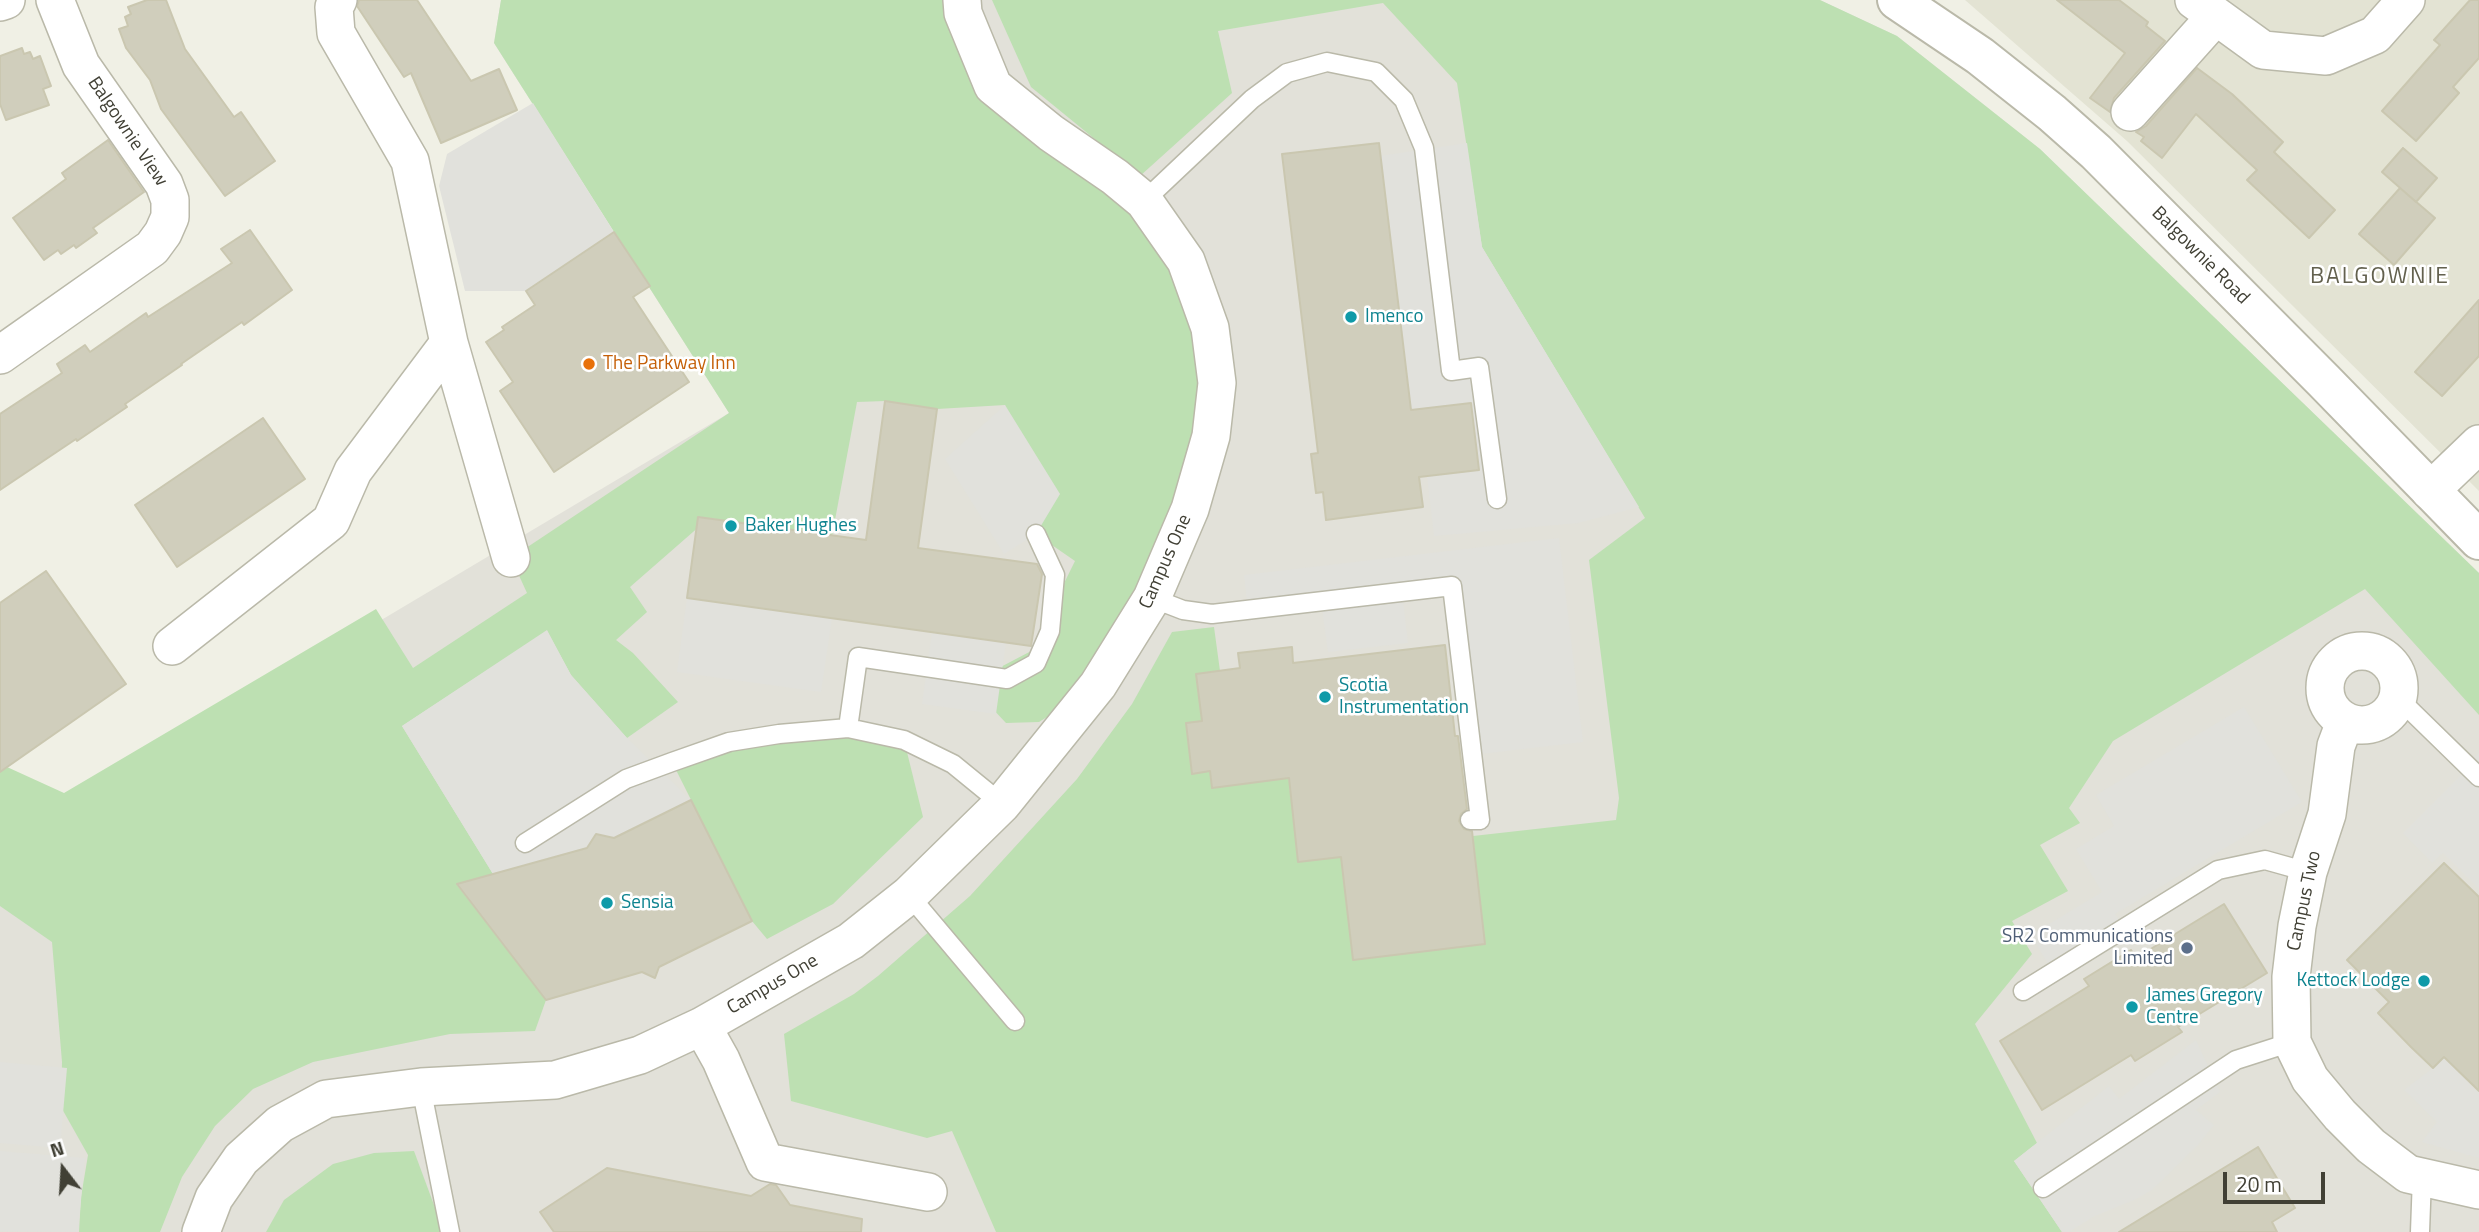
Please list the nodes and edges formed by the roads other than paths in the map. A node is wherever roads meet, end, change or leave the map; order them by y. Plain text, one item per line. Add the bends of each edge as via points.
1 (6, 0) edge
2 (55, 0) edge
3 (338, 0) edge
4 (962, 0) edge
5 (1897, 0) edge
6 (2406, 0) edge
7 (0, 2) edge
8 (2205, 9) edge
9 (2130, 112) dead end
10 (1144, 201) junction
11 (449, 343) junction
12 (0, 355) edge
13 (2479, 444) edge
14 (2430, 491) junction
15 (1497, 499) dead end
16 (1036, 534) dead end
17 (2479, 540) edge
18 (511, 558) dead end
19 (1152, 598) junction
20 (172, 646) dead end
21 (2398, 698) junction
22 (2346, 722) junction
23 (848, 727) junction
24 (2479, 777) edge
25 (1002, 804) junction
26 (1471, 820) dead end
27 (525, 843) dead end
28 (2308, 872) junction
29 (909, 895) junction
30 (2023, 991) dead end
31 (1015, 1021) dead end
32 (702, 1026) junction
33 (2292, 1042) junction
34 (421, 1087) junction
35 (2422, 1177) junction
36 (2043, 1188) dead end
37 (2479, 1190) edge
38 (928, 1192) dead end
39 (201, 1232) edge
40 (450, 1232) edge
41 (2420, 1232) edge

1 - 7 street
2 - 12 street, Balgownie View via 81,65 164,184 170,217 152,248
3 - 11 street via 334,8 336,33 410,161
4 - 10 street, Campus One via 993,86
5 - 14 street, Balgownie Road via 1980,56 2096,152
6 - 8 street via 2375,35 2326,57 2263,50
8 - 9 street
10 - 15 lane via 1287,73 1327,62 1376,72 1404,100 1424,148 1451,371 1479,367
10 - 19 street, Campus One via 1186,261 1210,327 1217,383 1211,436 1190,509
11 - 18 street
11 - 20 street via 353,471 331,521
13 - 14 street
14 - 17 street, Balgownie Road
16 - 23 lane via 1055,575 1050,631 1036,663 1007,678 858,657
19 - 25 street, Campus One via 1098,685
19 - 26 lane via 1212,614 1452,586 1480,820
21 - 22 street via 2383,719 2371,724
21 - 22 street via 2398,676 2385,658 2364,650 2343,655 2324,683 2336,715
21 - 24 lane
22 - 28 street, Campus Two via 2336,746 2327,814
23 - 25 lane via 904,740 953,764
23 - 27 lane via 729,742 649,770 594,797
25 - 29 street, Campus One
28 - 30 lane via 2265,860 2218,870
28 - 33 street, Campus Two via 2291,977
29 - 31 lane
29 - 32 street, Campus One via 851,941
32 - 34 street, Campus One via 640,1055 555,1080
32 - 38 street via 765,1162
33 - 35 street, Campus Two via 2310,1079 2340,1115 2408,1174
33 - 36 lane via 2236,1060
34 - 39 street, Campus One via 326,1100 280,1124 242,1159 214,1198
34 - 40 lane
35 - 37 street, Campus Two
35 - 41 lane

